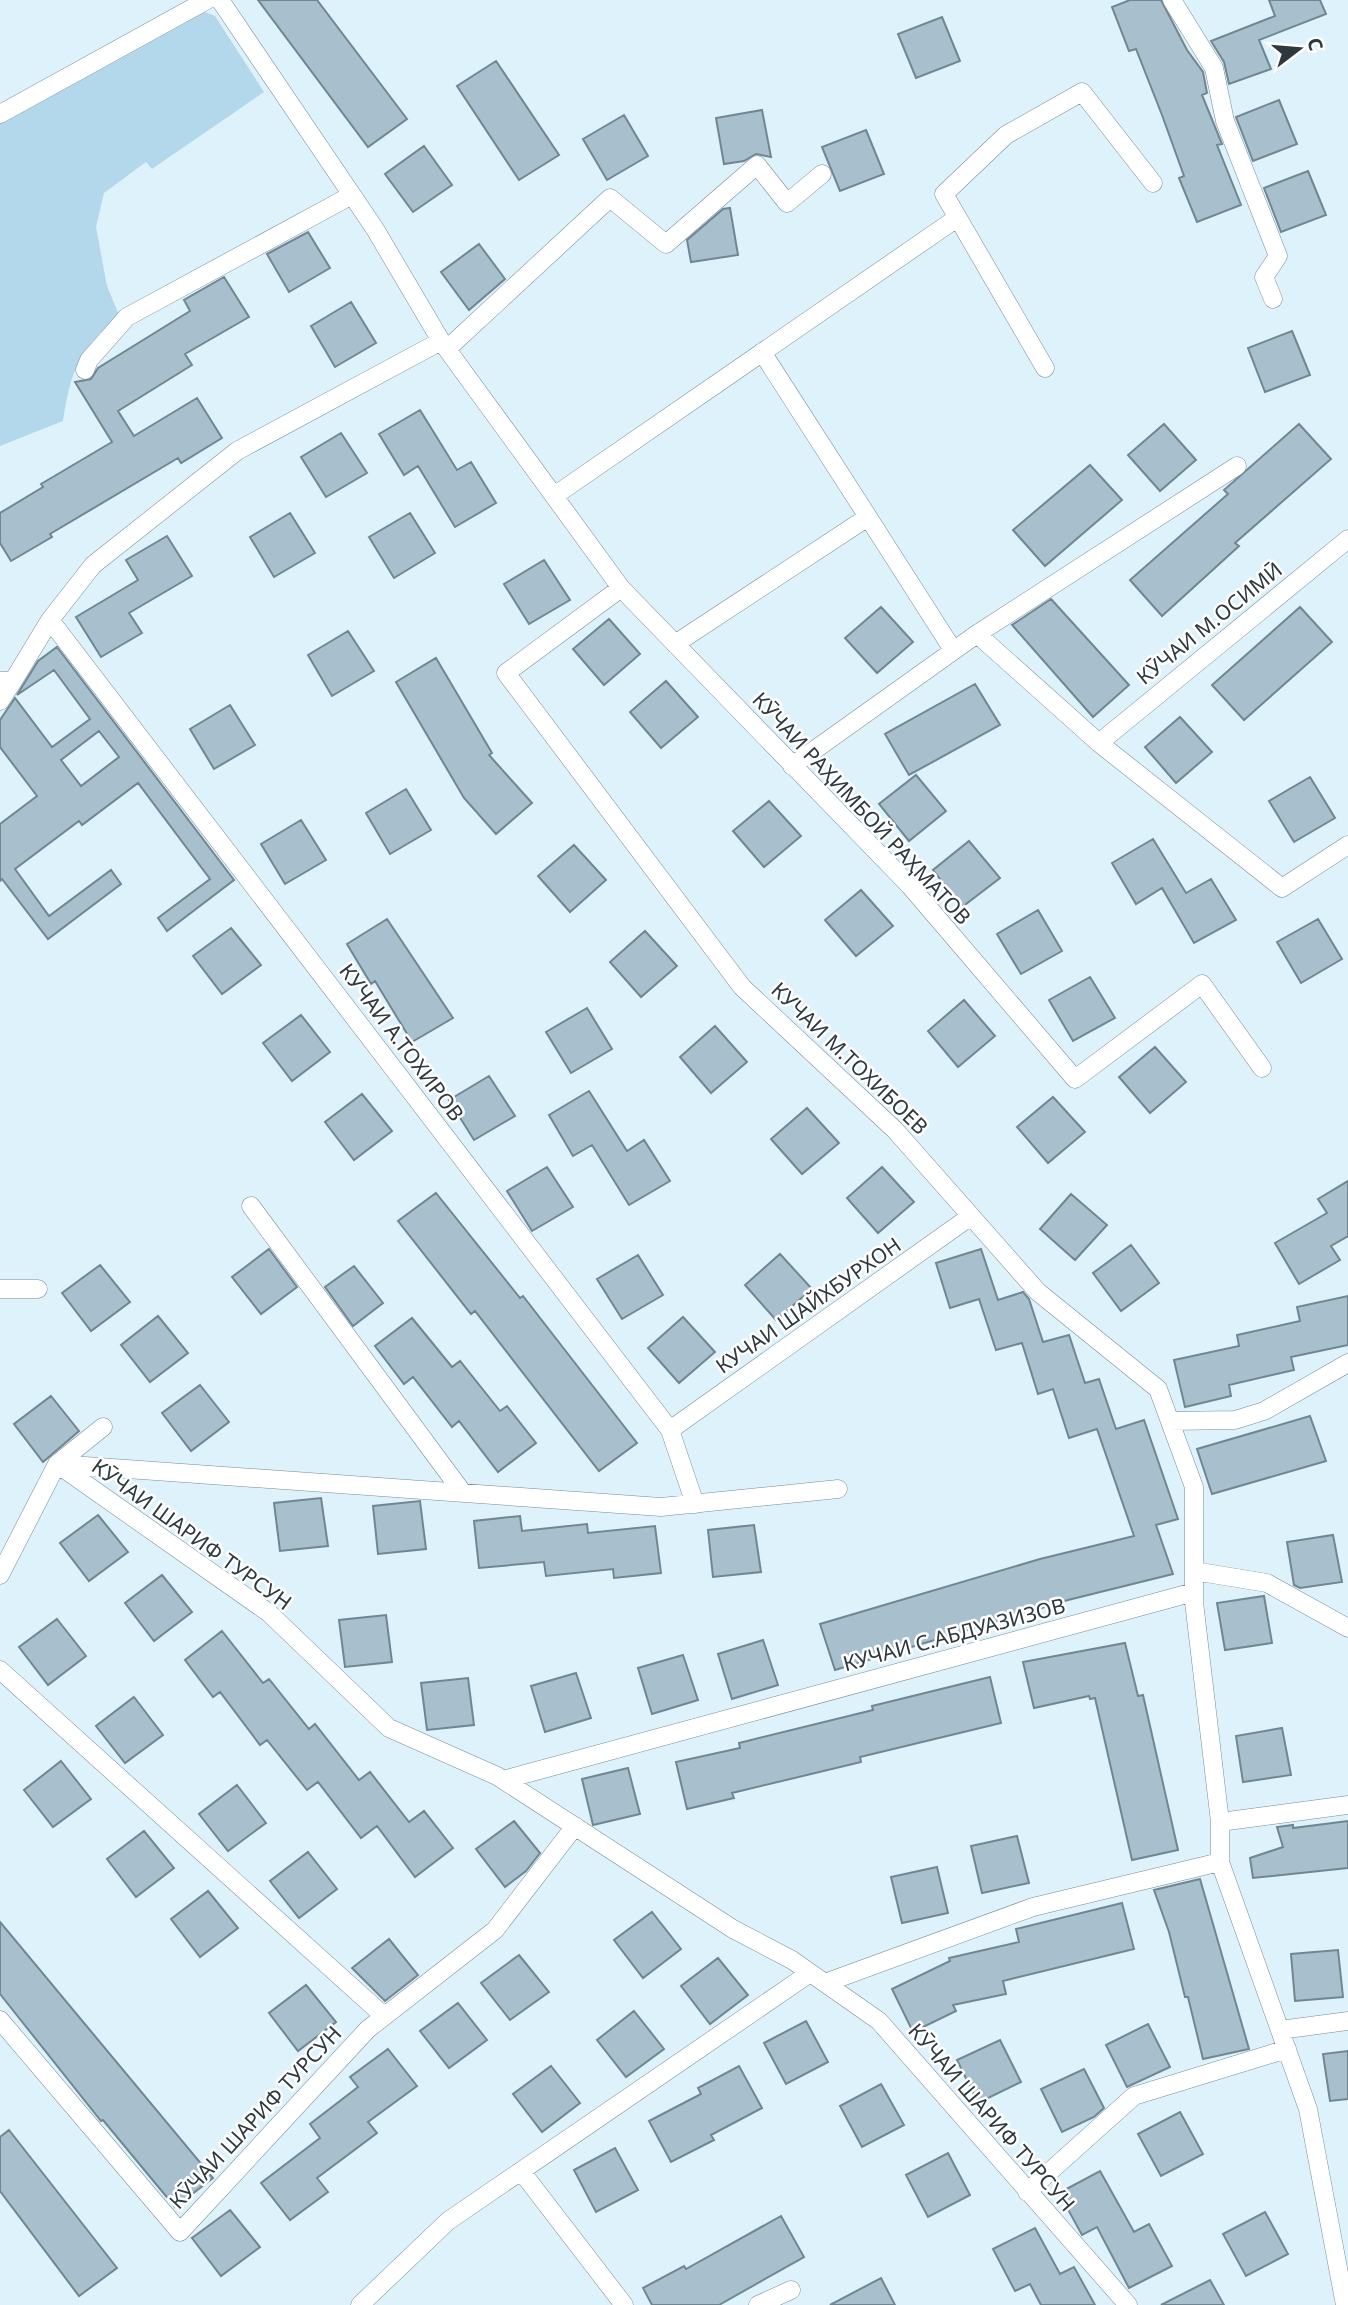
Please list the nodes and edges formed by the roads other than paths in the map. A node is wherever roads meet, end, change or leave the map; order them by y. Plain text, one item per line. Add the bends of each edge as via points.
1 (207, 0) edge
2 (220, 0) edge
3 (1172, 0) edge
4 (0, 114) edge
5 (822, 174) dead end
6 (1153, 183) dead end
7 (352, 195) junction
8 (957, 218) junction
9 (1273, 299) dead end
10 (444, 345) junction
11 (762, 352) junction
12 (1045, 368) dead end
13 (85, 370) dead end
14 (1237, 466) dead end
15 (554, 496) junction
16 (869, 517) junction
17 (1348, 539) edge
18 (621, 588) junction
19 (50, 620) junction
20 (977, 634) junction
21 (675, 644) junction
22 (954, 650) junction
23 (6, 681) edge
24 (0, 701) edge
25 (1099, 743) junction
26 (792, 766) junction
27 (1348, 845) edge
28 (1262, 1069) dead end
29 (251, 1206) dead end
30 (971, 1216) junction
31 (0, 1289) edge
32 (38, 1289) dead end
33 (1348, 1363) edge
34 (1170, 1421) junction
35 (103, 1427) dead end
36 (670, 1430) junction
37 (57, 1464) junction
38 (838, 1489) dead end
39 (463, 1493) junction
40 (695, 1504) junction
41 (1194, 1571) junction
42 (0, 1575) edge
43 (1194, 1592) junction
44 (1348, 1628) edge
45 (0, 1670) edge
46 (503, 1780) junction
47 (1348, 1805) edge
48 (1220, 1822) junction
49 (575, 1826) junction
50 (1220, 1862) junction
51 (818, 1978) junction
52 (384, 2016) junction
53 (0, 2020) edge
54 (1348, 2021) edge
55 (1280, 2029) junction
56 (1287, 2049) junction
57 (521, 2171) junction
58 (1027, 2192) junction
59 (1342, 2258) edge
60 (791, 2290) dead end
61 (360, 2305) edge
62 (624, 2305) edge
63 (758, 2305) edge
64 (1128, 2305) edge
65 (1345, 2305) edge

1 - 4 street
2 - 7 street, КӮЧАИ РАҲИМБОЙ РАҲМАТОВ
3 - 9 street via 1214,68 1225,121 1278,256 1264,278
5 - 10 street via 787,203 757,165 666,244 610,198
6 - 8 street via 1082,92 1006,135 944,194
7 - 10 street, КӮЧАИ РАҲИМБОЙ РАҲМАТОВ
7 - 13 street via 127,317
8 - 11 street
8 - 12 street
10 - 15 street, КӮЧАИ РАҲИМБОЙ РАҲМАТОВ
10 - 19 street via 237,451 93,565
11 - 15 street
11 - 16 street
14 - 20 street
15 - 18 street, КӮЧАИ РАҲИМБОЙ РАҲМАТОВ
16 - 21 street
16 - 22 street
17 - 25 street, КӮЧАИ М.ОСИМӢ
18 - 21 street, КӮЧАИ РАҲИМБОЙ РАҲМАТОВ
18 - 30 street, КУЧАИ М.ТОХИБОЕВ via 506,673 742,987 895,1130
19 - 23 street
19 - 36 street, КУЧАИ А.ТОХИРОВ
20 - 22 street
20 - 25 street
21 - 26 street, КӮЧАИ РАҲИМБОЙ РАҲМАТОВ
22 - 26 street
23 - 24 street
25 - 27 street via 1282,888
26 - 28 street, КӮЧАИ РАҲИМБОЙ РАҲМАТОВ via 910,886 1074,1079 1202,984
29 - 39 street
30 - 34 street, КУЧАИ М.ТОХИБОЕВ via 1038,1292 1158,1389
30 - 36 street, КУЧАИ ШАЙХБУРХОН
31 - 32 street
33 - 34 street via 1264,1411 1235,1420
34 - 41 street, КУЧАИ М.ТОХИБОЕВ via 1194,1487
35 - 37 street
36 - 40 street, КУЧАИ А.ТОХИРОВ
37 - 39 street
37 - 42 street
37 - 46 street, КӮЧАИ ШАРИФ ТУРСУН via 270,1613 389,1728
38 - 40 street
39 - 40 street via 661,1507
41 - 43 street, КУЧАИ М.ТОХИБОЕВ
41 - 44 street via 1267,1583
43 - 46 street, КУЧАИ С.АБДУАЗИЗОВ
43 - 48 street
45 - 52 street
46 - 49 street, КӮЧАИ ШАРИФ ТУРСУН
47 - 48 street
48 - 50 street
49 - 51 street, КӮЧАИ ШАРИФ ТУРСУН via 733,1929
49 - 52 street, КӮЧАИ ШАРИФ ТУРСУН via 495,1930
50 - 51 street via 1033,1907
50 - 55 street
51 - 57 street
51 - 58 street, КӮЧАИ ШАРИФ ТУРСУН via 879,2021
52 - 53 street, КӮЧАИ ШАРИФ ТУРСУН via 180,2232
54 - 55 street
55 - 56 street
56 - 58 street via 1134,2096
56 - 59 street via 1308,2109
57 - 61 street via 448,2221
57 - 62 street
58 - 64 street, КӮЧАИ ШАРИФ ТУРСУН
59 - 65 street
60 - 63 street

